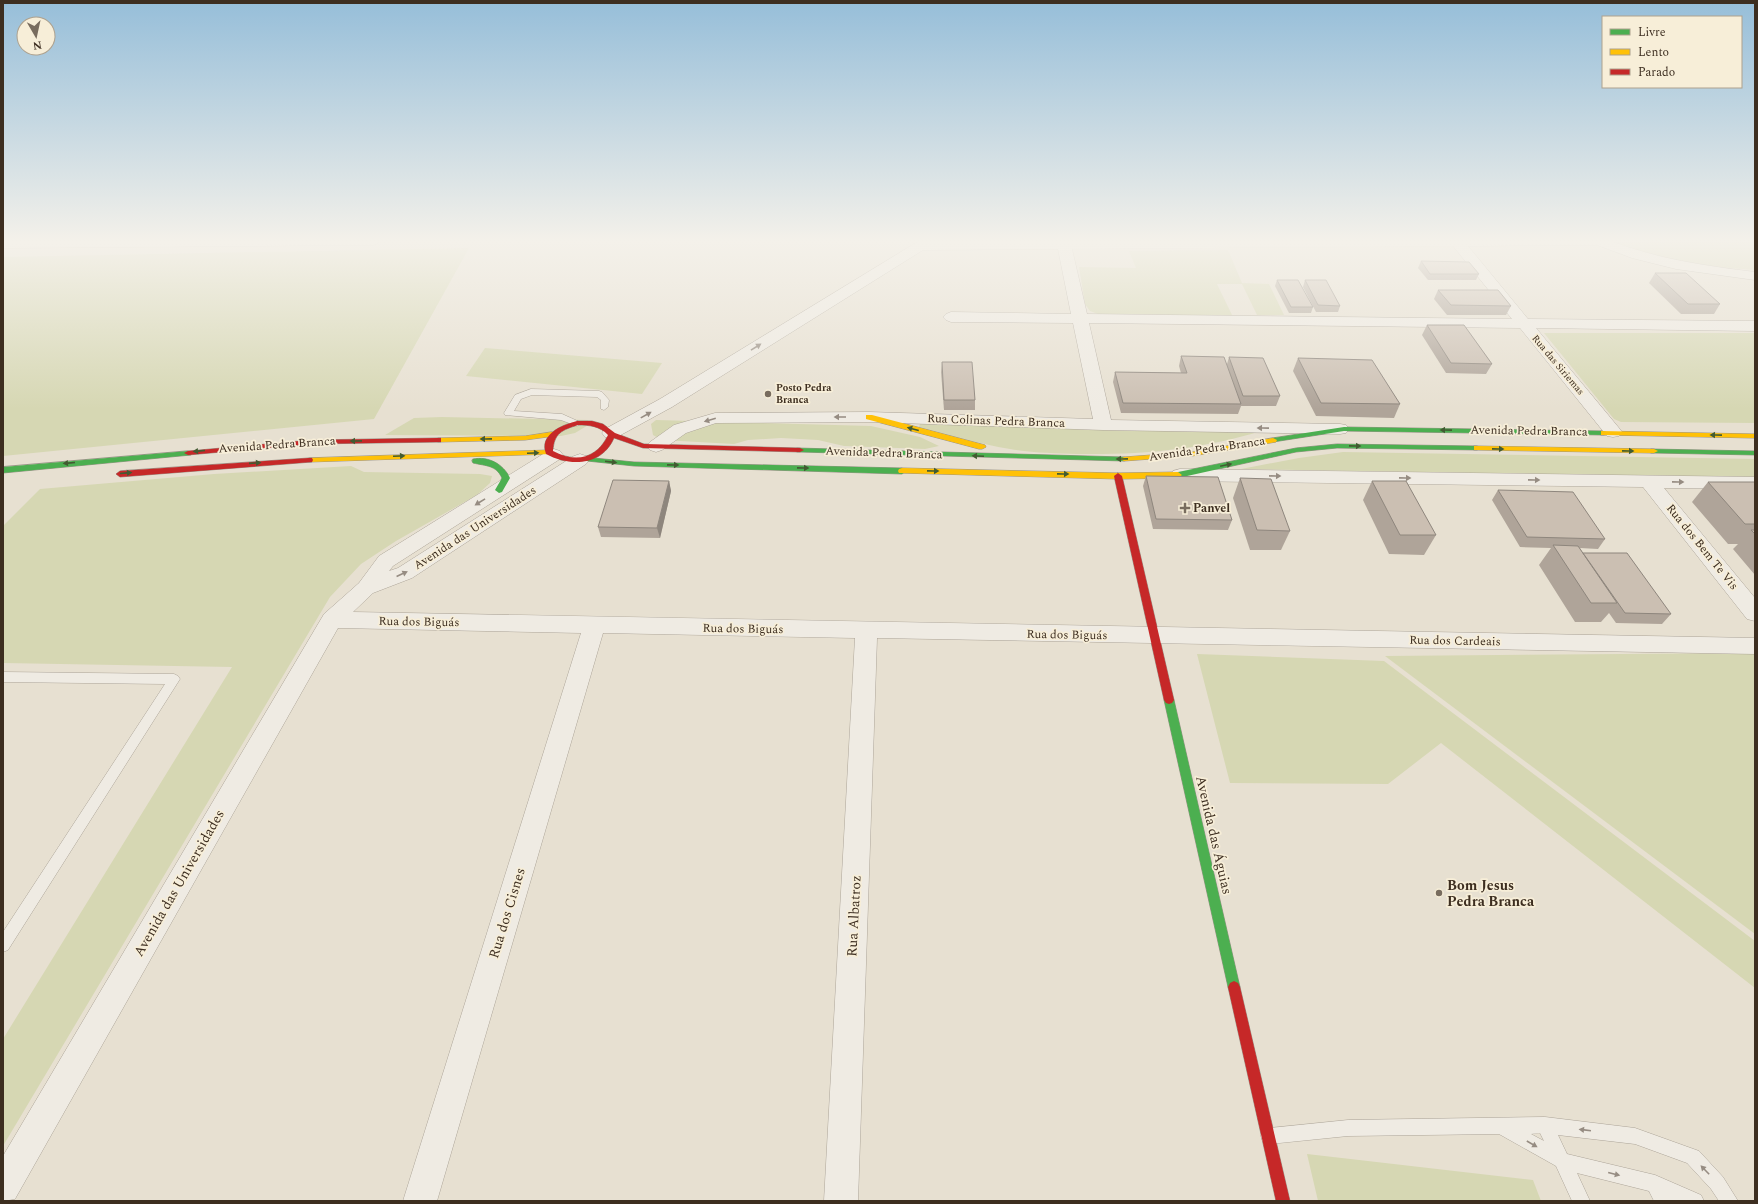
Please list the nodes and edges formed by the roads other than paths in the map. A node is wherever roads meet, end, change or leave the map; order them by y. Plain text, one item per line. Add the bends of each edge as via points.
1 (836, 297) edge
2 (1075, 297) edge
3 (1502, 297) edge
4 (951, 317) dead end
5 (1079, 318) junction
6 (1523, 323) junction
7 (1755, 326) edge
8 (604, 407) dead end
9 (869, 417) junction
10 (577, 423) junction
11 (1103, 425) junction
12 (1344, 429) junction
13 (1613, 432) junction
14 (552, 434) junction
15 (612, 434) junction
16 (1755, 436) edge
17 (656, 446) junction
18 (1755, 453) edge
19 (552, 454) junction
20 (415, 455) junction
21 (1018, 457) junction
22 (584, 460) junction
23 (3, 470) edge
24 (114, 474) dead end
25 (1180, 475) junction
26 (1118, 476) junction
27 (1649, 482) junction
28 (1755, 483) edge
29 (499, 490) junction
30 (366, 588) junction
31 (1755, 613) edge
32 (332, 620) junction
33 (594, 626) junction
34 (866, 631) junction
35 (1155, 636) junction
36 (1755, 646) edge
37 (3, 677) edge
38 (3, 945) edge
39 (1546, 1125) junction
40 (1502, 1126) junction
41 (1268, 1136) junction
42 (1563, 1161) junction
43 (1655, 1184) junction
44 (3, 1187) edge
45 (420, 1201) edge
46 (841, 1201) edge
47 (1283, 1201) edge
48 (1581, 1201) edge
49 (1663, 1201) edge
50 (1695, 1201) edge
51 (1728, 1201) edge

15 -> 1 street
2 - 5 street
3 - 6 street, Rua das Siriemas
4 - 5 street
5 - 6 street
5 - 11 street
6 - 7 street
6 - 13 street, Rua das Siriemas
8 - 10 lane via 605,400 599,394 531,392 518,397 508,413 562,417
9 - 11 street, Rua Colinas Pedra Branca
9 -> 17 street, Rua Colinas Pedra Branca via 715,418 680,429
21 -> 9 main road
10 - 14 main road, Avenida Pedra Branca
10 - 15 main road, Avenida Pedra Branca via 596,423
12 -> 11 street, Rua Colinas Pedra Branca
13 -> 12 main road, Avenida Pedra Branca
12 -> 21 main road, Avenida Pedra Branca via 1192,454 1150,458
16 -> 13 main road, Avenida Pedra Branca
14 - 19 main road via 548,441
14 -> 23 main road, Avenida Pedra Branca via 525,438 311,442
15 - 17 main road, Avenida Pedra Branca via 643,446
15 - 22 main road via 611,442 601,453
21 -> 17 main road, Avenida Pedra Branca
25 -> 18 main road, Avenida Pedra Branca via 1296,450 1337,446
20 -> 19 main road, Avenida Pedra Branca
19 - 22 main road, Avenida Pedra Branca via 562,460
19 - 29 street, Avenida das Universidades
24 -> 20 main road, Avenida Pedra Branca via 232,464
20 - 29 main road via 496,463 503,468 506,478
22 -> 26 main road, Avenida Pedra Branca via 634,464
30 -> 22 street, Avenida das Universidades via 405,573
25 - 26 main road, Avenida Pedra Branca
25 -> 27 street, Avenida Pedra Branca
26 - 35 main road, Avenida das Águias
27 -> 28 street, Avenida Pedra Branca
27 - 31 street, Rua dos Bem Te Vis
29 -> 30 street, Avenida das Universidades via 386,561
30 - 32 street, Avenida das Universidades
32 - 33 street, Rua dos Biguás
32 - 44 street, Avenida das Universidades
33 - 34 street, Rua dos Biguás
33 - 45 street, Rua dos Cisnes
34 - 35 street, Rua dos Biguás
34 - 46 street, Rua Albatroz
35 - 36 street, Rua dos Cardeais
35 - 41 main road, Avenida das Águias
37 - 38 lane via 174,680
39 - 40 lane
39 - 42 lane
51 -> 39 lane via 1717,1183 1693,1157 1635,1136
40 - 41 lane via 1348,1128
40 -> 42 lane
41 - 47 main road, Avenida das Águias
42 -> 43 lane
42 - 48 lane
43 - 49 lane
43 - 50 lane

